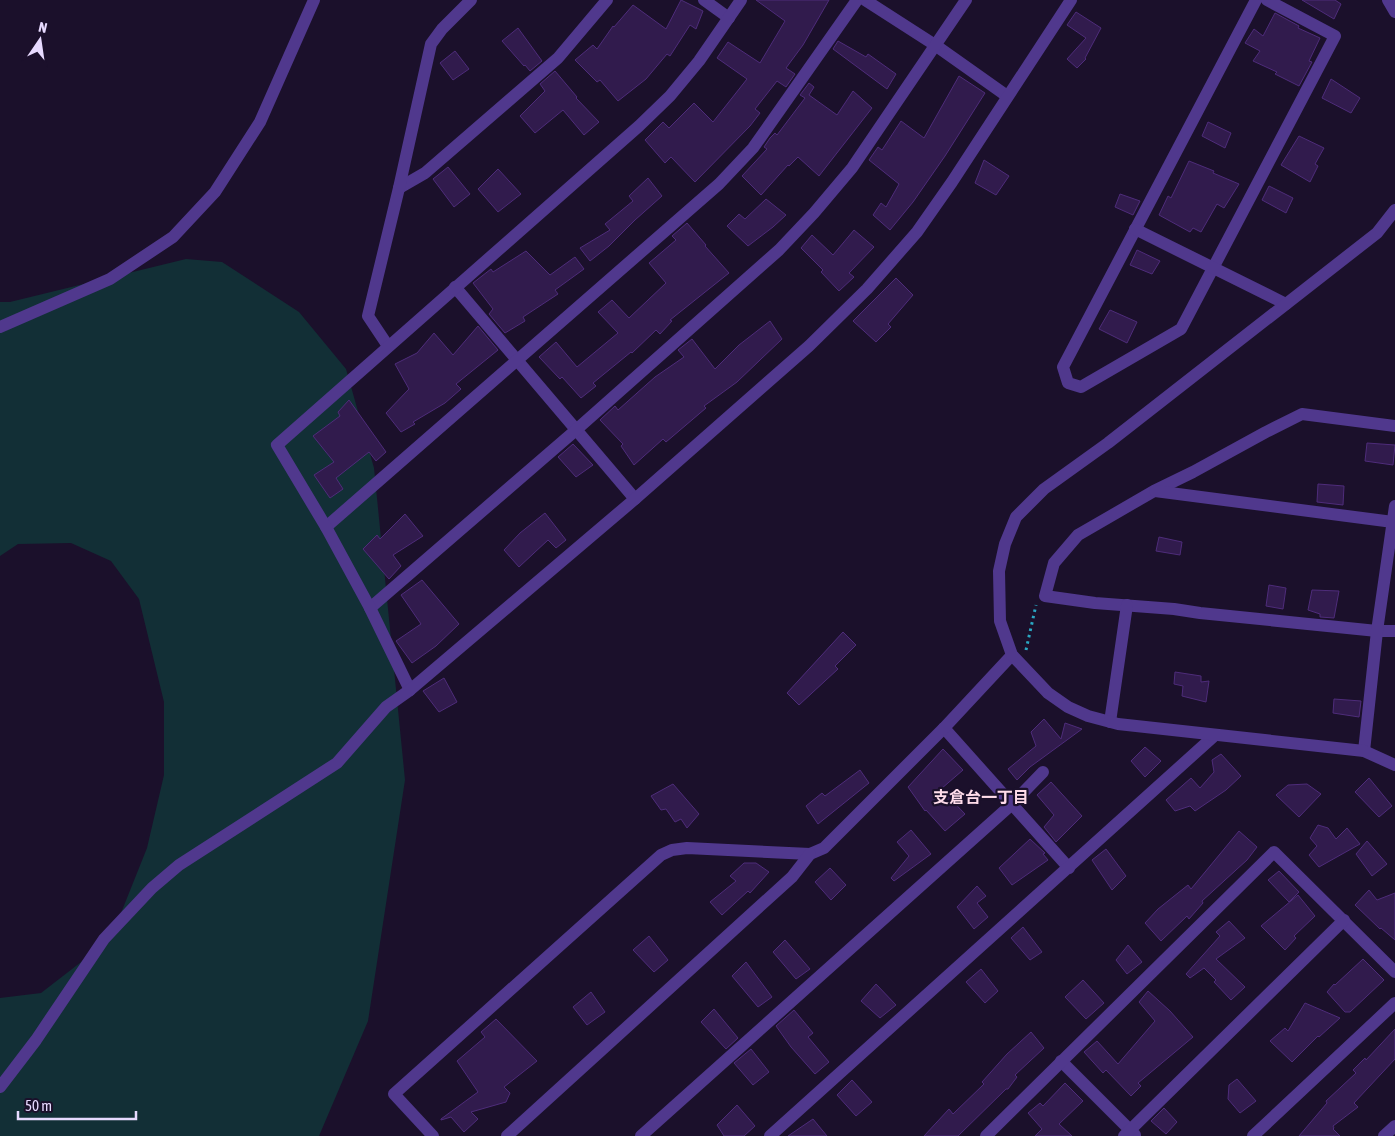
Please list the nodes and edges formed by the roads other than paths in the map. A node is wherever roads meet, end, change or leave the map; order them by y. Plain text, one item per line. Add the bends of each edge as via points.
1 (314, 0) edge
2 (472, 0) edge
3 (607, 0) edge
4 (704, 0) edge
5 (741, 0) edge
6 (857, 0) edge
7 (865, 0) edge
8 (966, 0) edge
9 (1071, 0) edge
10 (1256, 0) edge
11 (1268, 0) edge
12 (1388, 0) edge
13 (1395, 12) edge
14 (729, 18) junction
15 (935, 45) junction
16 (1007, 96) junction
17 (399, 188) junction
18 (1395, 210) edge
19 (1135, 229) junction
20 (1213, 268) junction
21 (455, 288) junction
22 (1286, 304) junction
23 (0, 327) edge
24 (388, 346) junction
25 (517, 360) junction
26 (1395, 426) edge
27 (576, 430) junction
28 (1154, 490) junction
29 (636, 499) junction
30 (1395, 506) edge
31 (1393, 522) junction
32 (326, 527) junction
33 (1127, 605) junction
34 (370, 608) junction
35 (1377, 631) junction
36 (1395, 631) edge
37 (1012, 655) junction
38 (410, 690) junction
39 (1110, 722) junction
40 (944, 728) junction
41 (1214, 736) junction
42 (1364, 751) junction
43 (1395, 765) edge
44 (1043, 772) dead end
45 (1011, 804) junction
46 (810, 854) junction
47 (1068, 868) junction
48 (1344, 920) junction
49 (1395, 972) edge
50 (1395, 1004) edge
51 (1061, 1061) junction
52 (0, 1087) edge
53 (1395, 1126) edge
54 (1130, 1134) edge
55 (433, 1136) edge
56 (507, 1136) edge
57 (641, 1136) edge
58 (770, 1136) edge
59 (986, 1136) edge
60 (1253, 1136) edge
61 (1384, 1136) edge

1 - 23 street via 260,122 215,192 173,237 110,278
2 - 17 street via 431,44
3 - 17 street via 558,58 425,172
4 - 14 street
5 - 14 street
6 - 25 street via 753,148 719,184
7 - 15 street
8 - 15 street
9 - 16 street
10 - 19 street
11 - 20 street via 1335,36
12 - 13 street
14 - 21 street via 670,96
15 - 16 street
15 - 27 street via 852,168 814,213 779,250
16 - 29 street via 917,232 867,289 810,346
17 - 24 street via 368,316
18 - 22 street via 1378,233
19 - 20 street
19 - 20 street via 1063,367 1068,383 1081,387 1181,329
20 - 22 street
21 - 24 street
21 - 25 street
22 - 37 street via 1044,489 1016,517 1005,544 999,572 1000,621
24 - 32 street via 277,445
25 - 27 street
25 - 32 street
26 - 28 street via 1302,414
27 - 29 street
27 - 34 street
28 - 31 street
28 - 33 street via 1078,535 1054,563 1045,596
29 - 38 street
30 - 31 street
31 - 35 street
32 - 34 street
33 - 35 street
33 - 39 street
34 - 38 street
35 - 36 street
35 - 42 street
37 - 39 street via 1048,693 1068,708
37 - 40 street
38 - 52 street via 386,707 337,763 179,865 152,888 104,939
39 - 41 street
40 - 45 street
40 - 46 street via 824,848
41 - 42 street
41 - 47 street
42 - 43 street
44 - 45 street
45 - 47 street
45 - 57 street
46 - 55 street via 687,848 662,855 394,1094
46 - 56 street via 792,877
47 - 58 street
48 - 49 street
48 - 51 street via 1274,852
48 - 54 street
50 - 60 street
51 - 54 street
51 - 59 street
53 - 61 street

